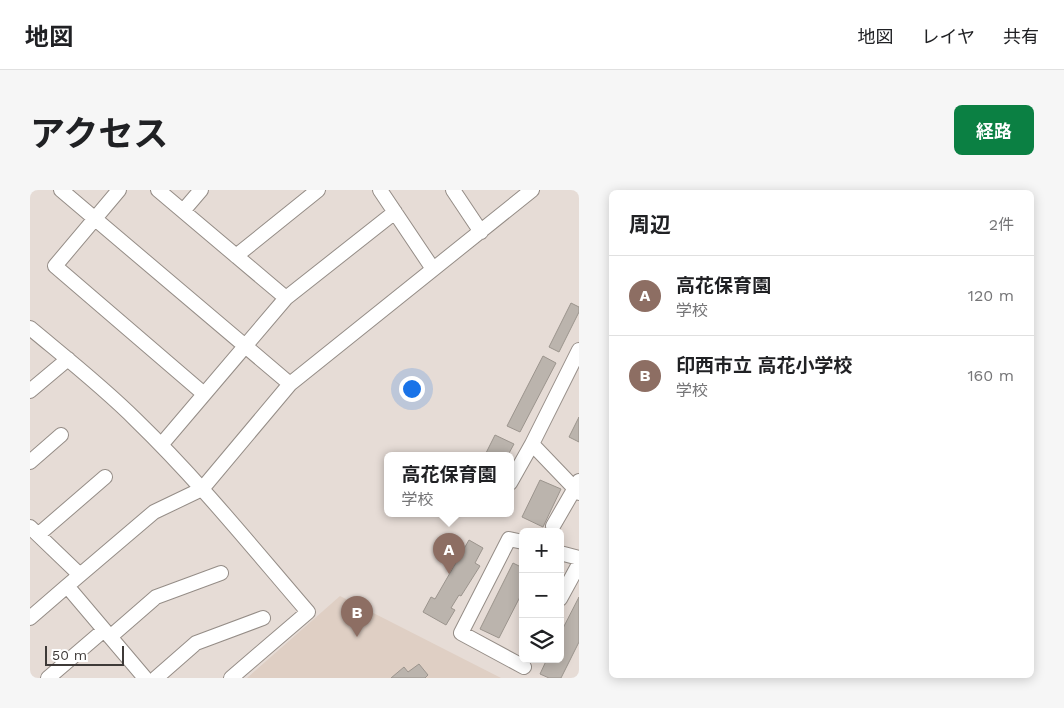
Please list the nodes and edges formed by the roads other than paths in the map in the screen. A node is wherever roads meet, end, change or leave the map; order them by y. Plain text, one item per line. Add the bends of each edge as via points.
1 (61, 190) edge
2 (119, 190) edge
3 (158, 190) edge
4 (200, 190) edge
5 (318, 190) edge
6 (380, 190) edge
7 (453, 190) edge
8 (532, 190) edge
9 (183, 211) junction
10 (395, 212) junction
11 (95, 218) junction
12 (480, 232) junction
13 (236, 256) junction
14 (433, 270) junction
15 (286, 298) junction
16 (30, 328) edge
17 (245, 346) junction
18 (579, 350) edge
19 (68, 359) junction
20 (290, 384) junction
21 (32, 386) edge
22 (204, 394) junction
23 (61, 435) dead end
24 (532, 444) junction
25 (161, 445) junction
26 (30, 462) edge
27 (514, 476) edge
28 (105, 477) dead end
29 (578, 487) edge
30 (202, 489) junction
31 (553, 526) dead end
32 (34, 530) edge
33 (519, 541) edge
34 (564, 554) edge
35 (579, 558) edge
36 (579, 564) edge
37 (221, 573) dead end
38 (80, 575) junction
39 (67, 586) junction
40 (564, 592) edge
41 (30, 618) edge
42 (263, 618) dead end
43 (107, 633) junction
44 (524, 668) edge
45 (140, 676) edge
46 (48, 678) edge
47 (156, 678) edge
48 (231, 678) edge

1 - 11 street
2 - 11 street
3 - 9 street
4 - 9 street
5 - 13 street
6 - 10 street
7 - 12 street
8 - 12 street
9 - 13 street
10 - 14 street
10 - 15 street
11 - 17 street
11 - 22 street via 55,266
12 - 14 street
13 - 15 street
14 - 20 street
15 - 17 street
16 - 19 street
17 - 20 street
17 - 22 street
18 - 24 street
19 - 21 street
19 - 25 street
20 - 30 street
22 - 25 street
23 - 26 street
24 - 27 street
24 - 29 street
25 - 30 street
28 - 32 street
29 - 31 street
30 - 38 street via 154,512
30 - 48 street via 308,612
32 - 38 street
33 - 44 street via 509,538 461,634
34 - 35 street
36 - 40 street
37 - 43 street via 156,597
38 - 39 street
39 - 41 street
39 - 43 street
42 - 47 street via 196,643
43 - 45 street
43 - 46 street

